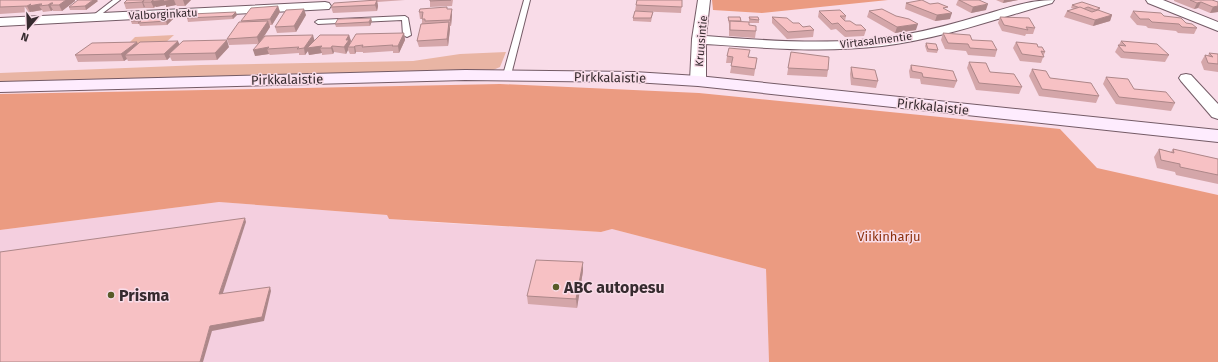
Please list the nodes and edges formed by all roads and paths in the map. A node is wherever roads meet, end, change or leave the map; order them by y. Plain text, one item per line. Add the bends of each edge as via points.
1 (116, 0) edge
2 (527, 0) edge
3 (704, 0) edge
4 (1048, 0) edge
5 (1152, 0) edge
6 (321, 7) joint
7 (94, 18) junction
8 (0, 22) edge
9 (1218, 27) edge
10 (407, 35) dead end
11 (699, 39) junction
12 (507, 75) junction
13 (1186, 78) dead end
14 (698, 81) junction
15 (0, 87) edge
16 (1218, 114) edge
17 (1218, 136) edge

1 - 7 lane
2 - 12 lane
3 - 11 street, Kruusintie
4 - 11 street, Virtasalmentie via 949,28 881,42 807,46
5 - 9 street
6 - 7 street, Valborginkatu
6 - 10 lane via 322,16 318,22 404,18
7 - 8 street, Valborginkatu
11 - 14 street, Kruusintie
12 - 14 street, Pirkkalaistie
12 - 15 street, Pirkkalaistie
13 - 16 street
14 - 17 street, Pirkkalaistie

